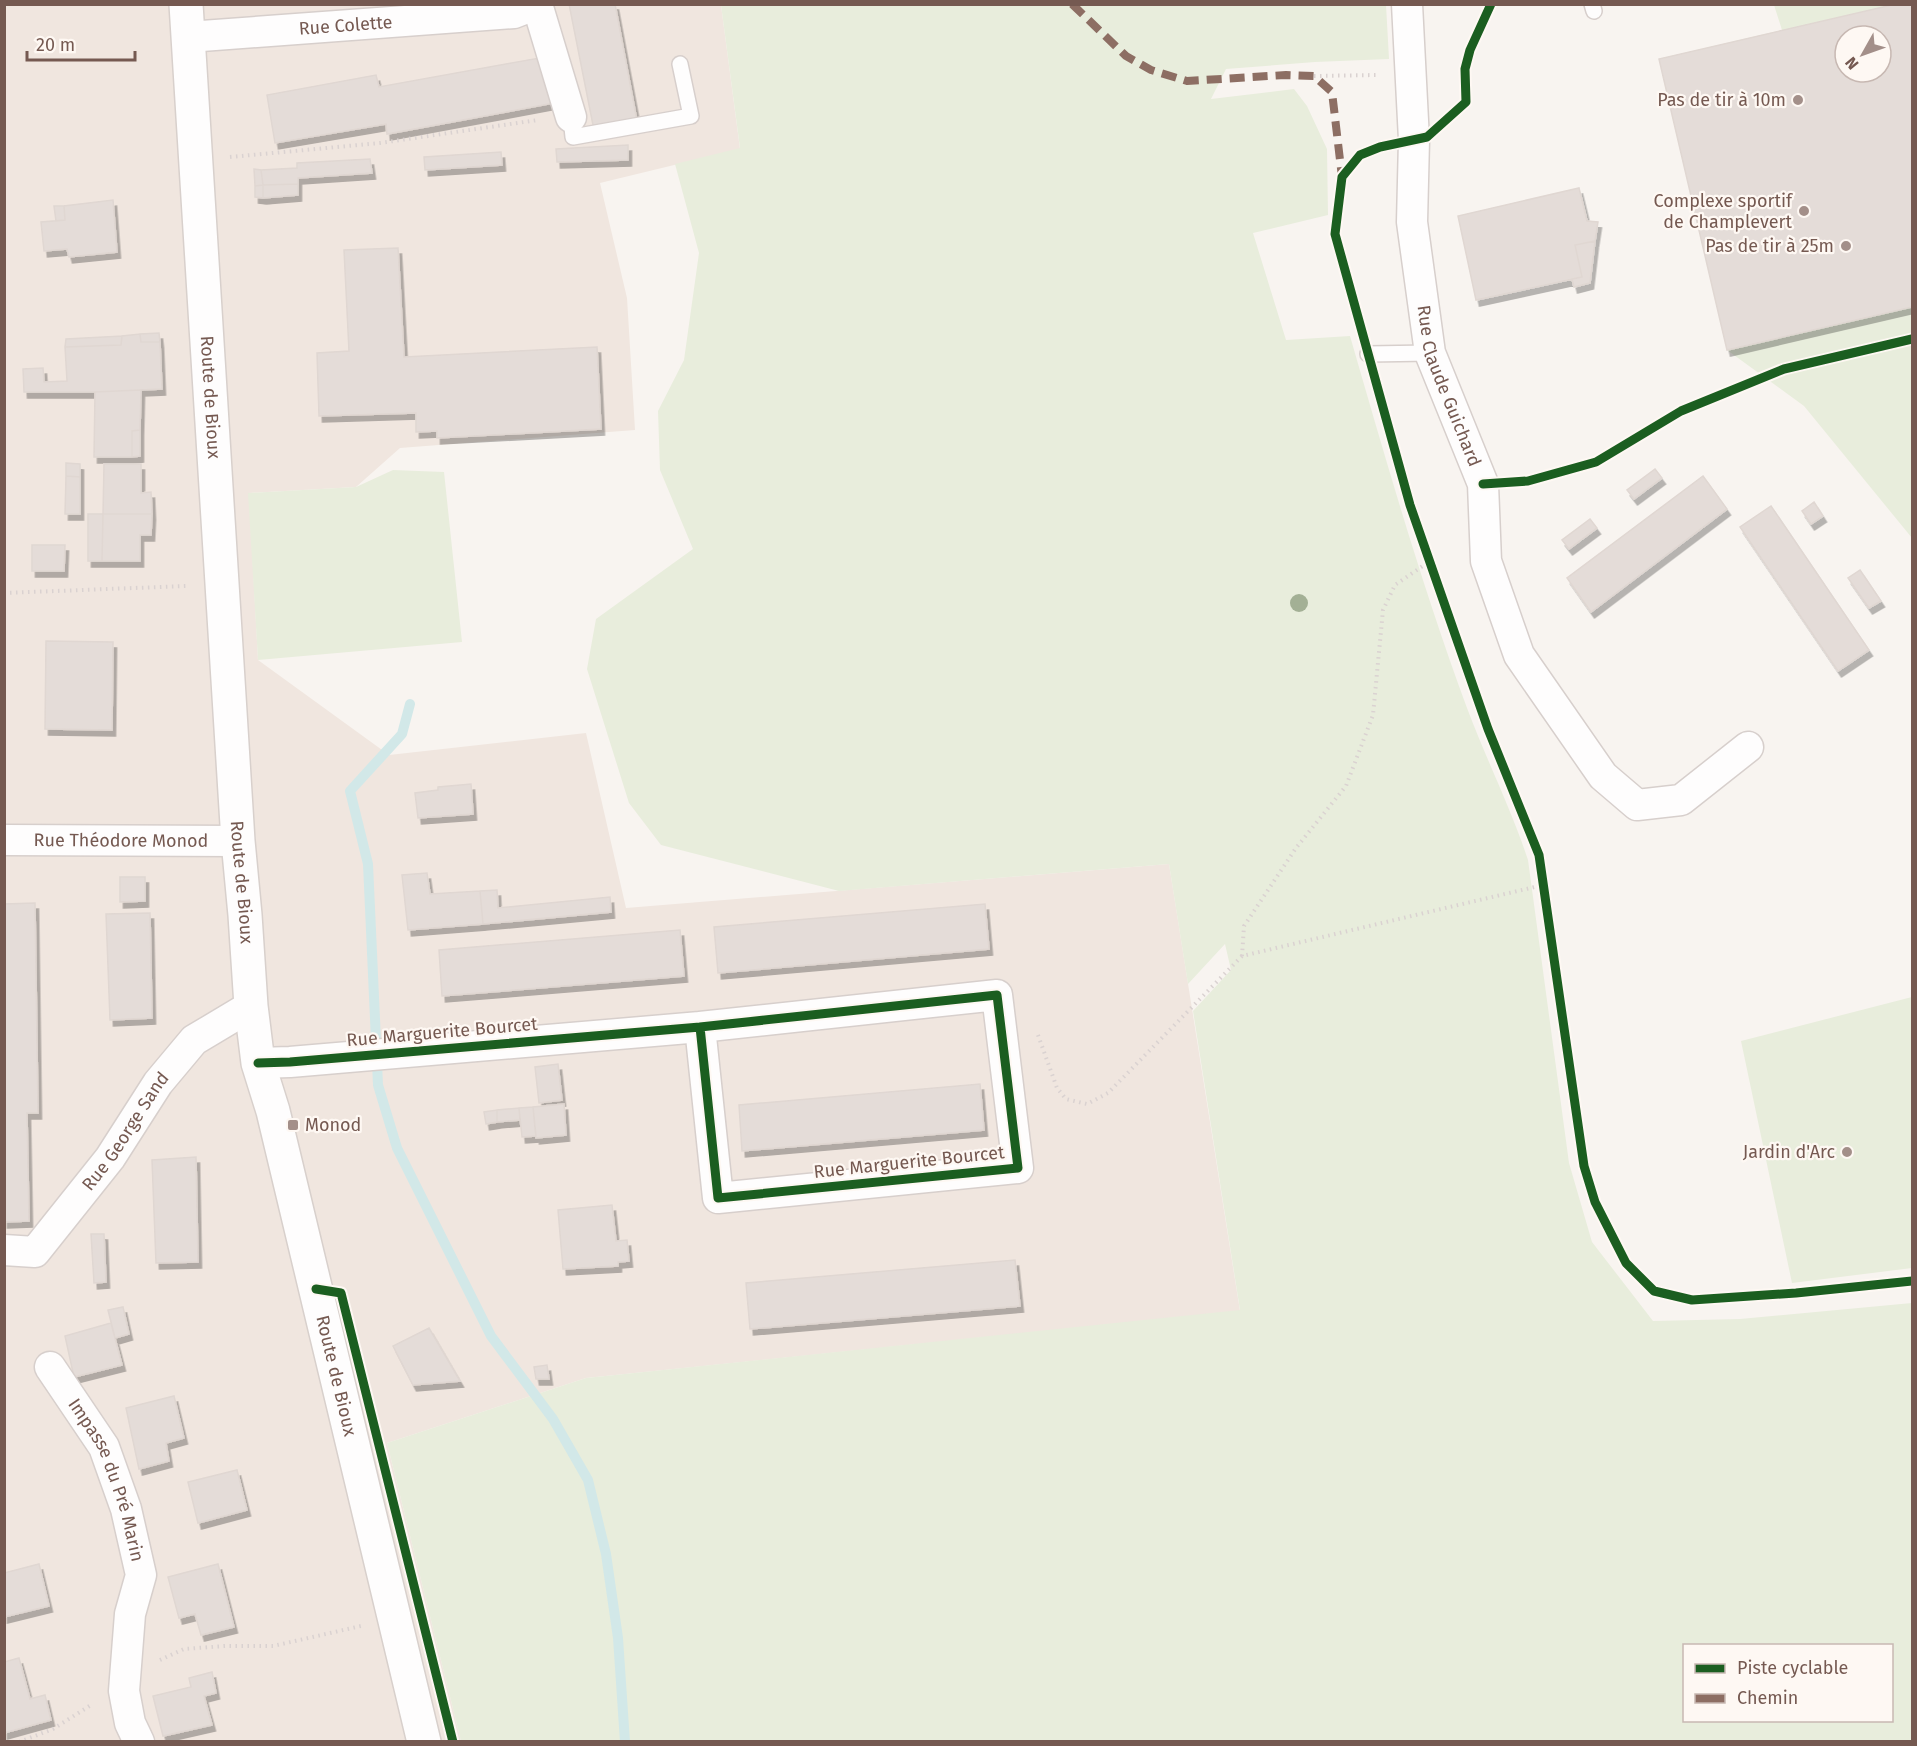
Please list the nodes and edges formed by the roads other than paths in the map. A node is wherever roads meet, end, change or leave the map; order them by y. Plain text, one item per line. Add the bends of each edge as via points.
1 (186, 4) edge
2 (537, 4) edge
3 (1407, 4) edge
4 (188, 38) junction
5 (680, 64) dead end
6 (571, 117) joint
7 (1430, 353) junction
8 (1368, 354) dead end
9 (1748, 747) dead end
10 (4, 840) edge
11 (238, 841) junction
12 (251, 1006) junction
13 (700, 1027) junction
14 (258, 1063) junction
15 (4, 1251) edge
16 (50, 1367) dead end
17 (139, 1742) edge
18 (424, 1742) edge

1 - 4 main road, Route de Bioux
2 - 4 street, Rue Colette via 514,13
2 - 6 street, Rue Colette
3 - 7 street, Rue Claude Guichard via 1414,140 1412,222
4 - 11 main road, Route de Bioux
5 - 6 lane via 691,116 573,137
7 - 8 lane
7 - 9 street, Rue Claude Guichard via 1483,484 1486,561 1519,655 1603,777 1637,805 1681,800
10 - 11 street, Rue Théodore Monod
11 - 12 main road, Route de Bioux
12 - 14 main road, Route de Bioux
12 - 15 street, Rue George Sand via 194,1040 158,1083 110,1158 35,1252
13 - 13 street, Rue Marguerite Bourcet via 718,1198 1018,1168 997,994
13 - 14 street, Rue Marguerite Bourcet
14 - 18 main road, Route de Bioux via 276,1123
16 - 17 street, Impasse du Pré Marin via 104,1447 126,1509 141,1575 130,1614 124,1685 130,1723

